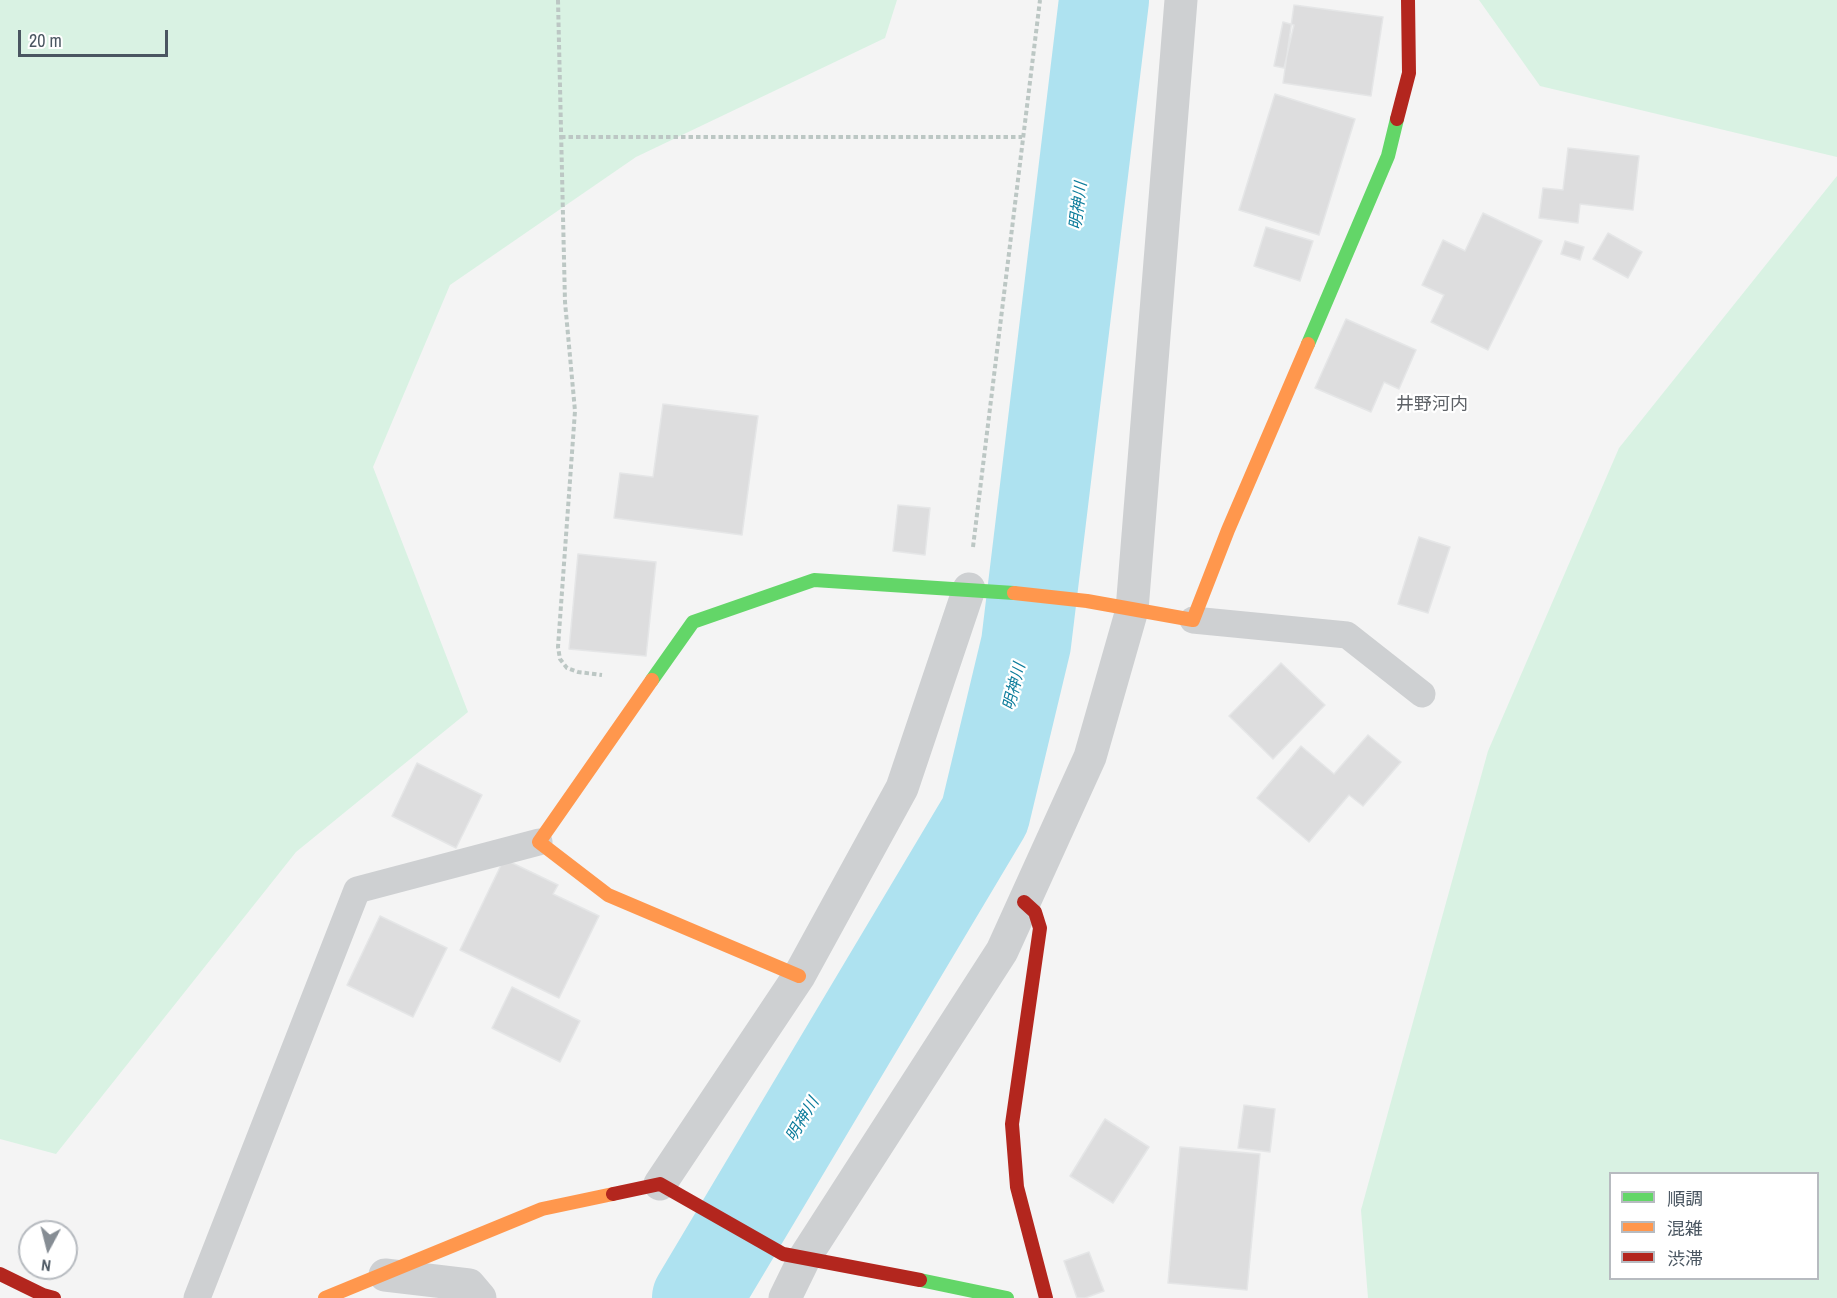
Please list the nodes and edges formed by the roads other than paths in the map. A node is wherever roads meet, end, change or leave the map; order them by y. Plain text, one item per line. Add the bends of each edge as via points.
1 (1181, 0) edge
2 (1408, 0) edge
3 (981, 589) junction
4 (1132, 610) junction
5 (1193, 620) junction
6 (1422, 694) dead end
7 (539, 842) junction
8 (1024, 902) junction
9 (799, 976) junction
10 (660, 1184) junction
11 (794, 1256) junction
12 (0, 1274) edge
13 (385, 1275) junction
14 (46, 1297) edge
15 (196, 1298) edge
16 (325, 1298) edge
17 (480, 1298) edge
18 (785, 1298) edge
19 (1007, 1298) edge
20 (1047, 1298) edge

1 - 4 street
2 - 5 street via 1409,73 1388,156
3 - 4 street
3 - 7 street via 814,580 693,622
3 - 9 street via 902,788
4 - 5 street
4 - 8 street via 1090,757
5 - 6 lane via 1347,635
7 - 9 street via 608,895
7 - 15 lane via 357,890
8 - 11 street via 1002,951
8 - 20 street via 1035,912 1040,928 1012,1124 1017,1187
9 - 10 street
10 - 11 street
10 - 13 street via 542,1209
11 - 18 street
11 - 19 street
12 - 14 street
13 - 16 street
13 - 17 street via 469,1285

